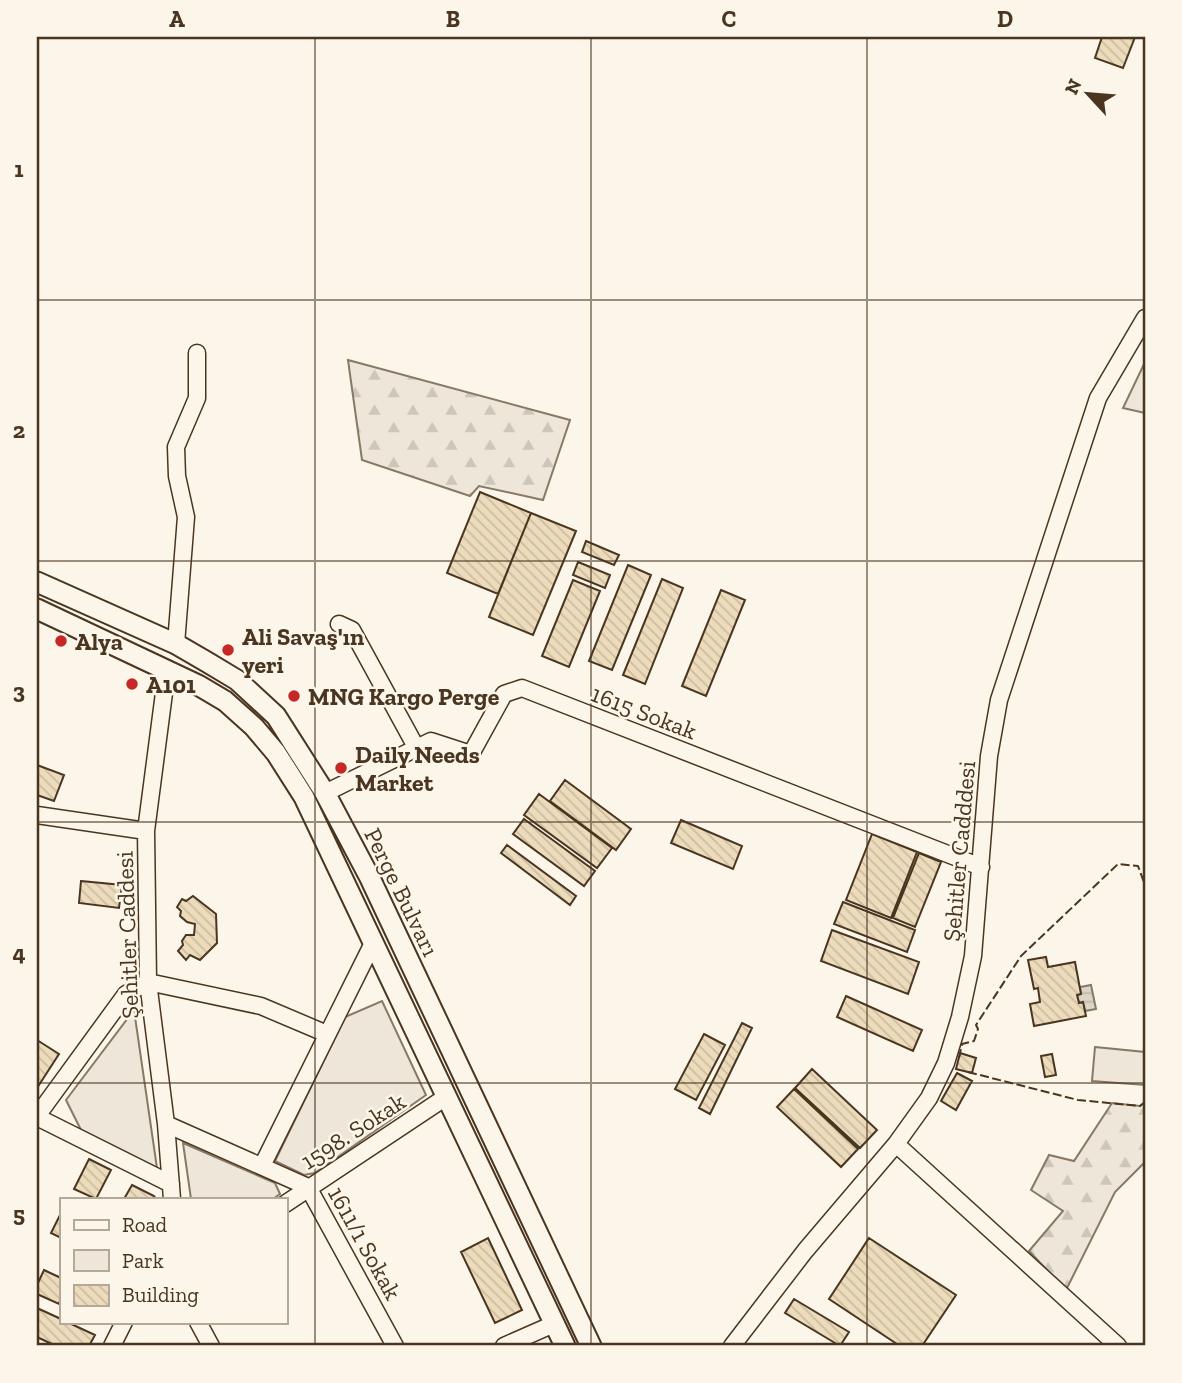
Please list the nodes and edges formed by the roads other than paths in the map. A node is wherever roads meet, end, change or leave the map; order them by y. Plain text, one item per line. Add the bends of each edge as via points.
1 (1145, 318) edge
2 (197, 353) dead end
3 (37, 582) edge
4 (37, 610) edge
5 (340, 624) dead end
6 (176, 645) junction
7 (167, 670) junction
8 (415, 747) junction
9 (325, 793) junction
10 (37, 815) edge
11 (146, 831) junction
12 (981, 867) junction
13 (373, 943) junction
14 (148, 982) junction
15 (327, 1034) junction
16 (446, 1097) junction
17 (37, 1117) edge
18 (166, 1124) junction
19 (896, 1144) junction
20 (262, 1166) junction
21 (308, 1187) junction
22 (171, 1192) edge
23 (287, 1203) edge
24 (123, 1324) edge
25 (199, 1324) edge
26 (554, 1324) junction
27 (735, 1345) edge
28 (112, 1346) edge
29 (211, 1346) edge
30 (396, 1346) edge
31 (503, 1346) edge
32 (565, 1346) edge
33 (591, 1346) edge
34 (1118, 1346) edge

1 - 12 street, Şehitler Cadddesi via 1098,398 999,700 989,756
2 - 6 street via 197,398 176,447 186,517
3 - 6 main road, Perge Bulvarı
4 - 7 main road, Perge Bulvarı
5 - 8 street via 352,630
6 - 9 main road, Perge Bulvarı via 237,680 276,716
7 - 11 street, Şehitler Caddesi
7 - 13 main road, Perge Bulvarı via 225,701 276,753 304,797
8 - 9 street, 1615 Sokak
8 - 12 street, 1615 Sokak via 431,741 471,754 504,695 522,688
9 - 33 main road, Perge Bulvarı via 369,876
10 - 11 street
11 - 14 street, Şehitler Caddesi
12 - 19 street, Şehitler Cadddesi via 972,956 955,1035 929,1098
13 - 15 street
13 - 16 main road, Perge Bulvarı
14 - 15 street via 261,1006
14 - 17 street via 126,993
14 - 18 street, Şehitler Caddesi
15 - 20 street
16 - 21 street, 1598. Sokak
16 - 26 main road, Perge Bulvarı
17 - 22 street
18 - 20 street, 1611/1 Sokak
18 - 22 street, Şehitler Caddesi
19 - 27 street, Şehitler Cadddesi via 805,1251
19 - 34 street
20 - 21 street, 1611/1 Sokak
21 - 23 street, 1598. Sokak
21 - 30 street, 1611/1 Sokak
24 - 28 street
25 - 29 street
26 - 31 street
26 - 32 main road, Perge Bulvarı

